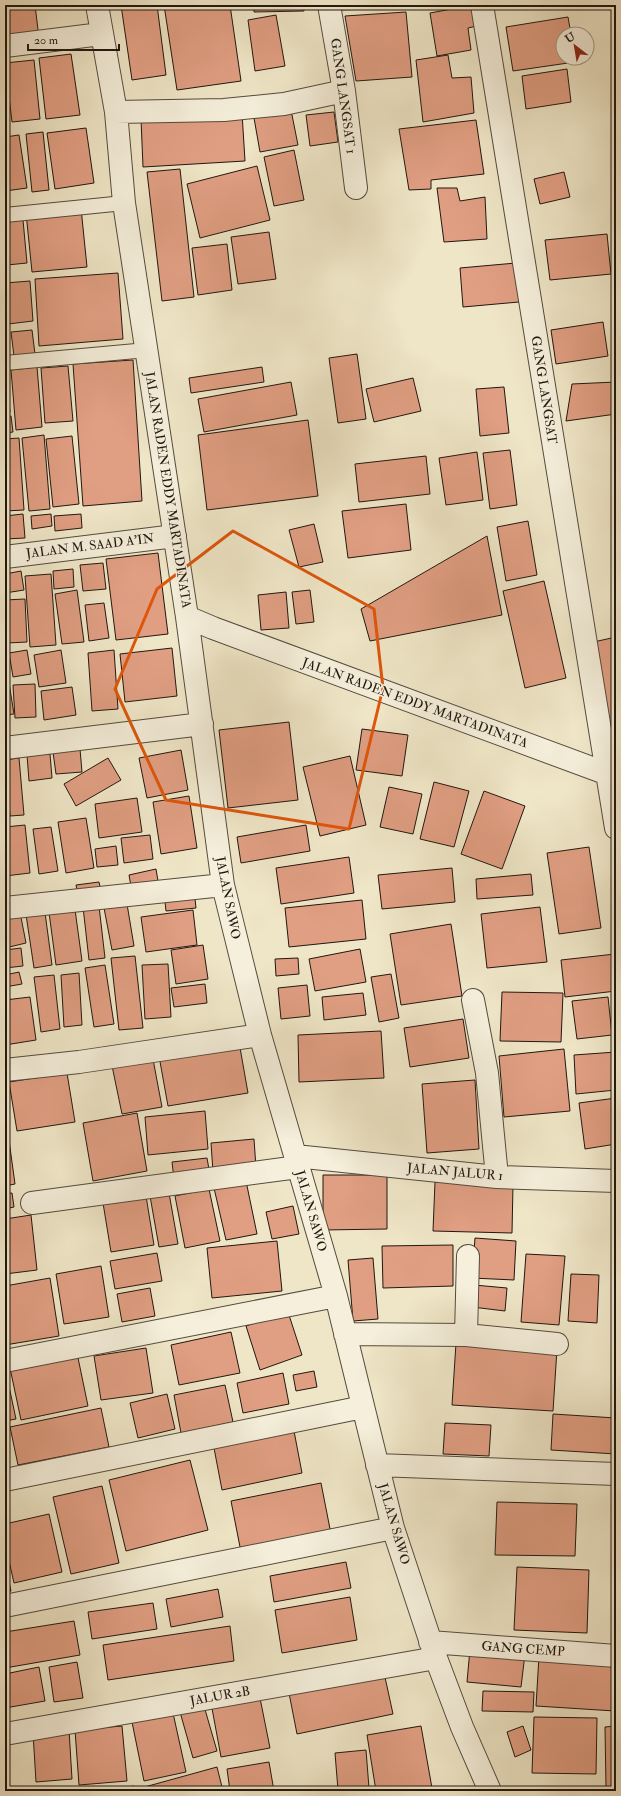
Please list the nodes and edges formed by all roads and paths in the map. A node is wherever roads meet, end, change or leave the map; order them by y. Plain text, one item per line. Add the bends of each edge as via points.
1 (97, 5) edge
2 (329, 5) edge
3 (482, 5) edge
4 (101, 34) junction
5 (5, 46) edge
6 (344, 90) junction
7 (116, 112) junction
8 (356, 188) dead end
9 (124, 203) junction
10 (5, 215) edge
11 (147, 350) junction
12 (5, 363) edge
13 (175, 536) junction
14 (5, 557) edge
15 (187, 617) junction
16 (202, 724) junction
17 (5, 748) edge
18 (612, 775) edge
19 (616, 828) edge
20 (223, 884) junction
21 (5, 908) edge
22 (473, 1000) dead end
23 (260, 1035) junction
24 (5, 1070) edge
25 (297, 1162) junction
26 (497, 1177) junction
27 (616, 1181) edge
28 (32, 1203) dead end
29 (468, 1256) dead end
30 (336, 1296) junction
31 (345, 1334) junction
32 (466, 1336) junction
33 (557, 1344) dead end
34 (5, 1361) edge
35 (363, 1407) junction
36 (377, 1466) junction
37 (616, 1474) edge
38 (5, 1480) edge
39 (393, 1528) junction
40 (5, 1606) edge
41 (433, 1650) junction
42 (616, 1656) edge
43 (5, 1734) edge
44 (490, 1791) edge

1 - 4 street, JALAN RADEN EDDY MARTADINATA
2 - 6 street, GANG LANGSAT 1
3 - 18 street, GANG LANGSAT
4 - 5 street
4 - 7 street, JALAN RADEN EDDY MARTADINATA
6 - 7 street via 284,104 232,110
6 - 8 street, GANG LANGSAT 1
7 - 9 street, JALAN RADEN EDDY MARTADINATA
9 - 10 lane
9 - 11 street, JALAN RADEN EDDY MARTADINATA
11 - 12 lane
11 - 13 street, JALAN RADEN EDDY MARTADINATA
13 - 14 street, JALAN M. SAAD A'IN
13 - 15 street, JALAN RADEN EDDY MARTADINATA
15 - 16 street, JALAN SAWO
15 - 18 street, JALAN RADEN EDDY MARTADINATA
16 - 17 street
16 - 20 street, JALAN SAWO
18 - 19 street
20 - 21 street
20 - 23 street, JALAN SAWO
22 - 26 street via 487,1073
23 - 24 street via 78,1062
23 - 25 street, JALAN SAWO
25 - 26 street, JALAN JALUR 1
25 - 28 street, JALAN JALUR 1
25 - 30 street, JALAN SAWO
26 - 27 street, JALAN JALUR 1
29 - 32 street
30 - 31 street, JALAN SAWO
30 - 34 street
31 - 32 street
31 - 35 street, JALAN SAWO
32 - 33 street
35 - 36 street, JALAN SAWO
35 - 38 street
36 - 37 street
36 - 39 street, JALAN SAWO
39 - 40 street
39 - 41 street, JALAN SAWO
41 - 42 street, GANG CEMP
41 - 43 street, JALUR 2B
41 - 44 street, JALAN SAWO

